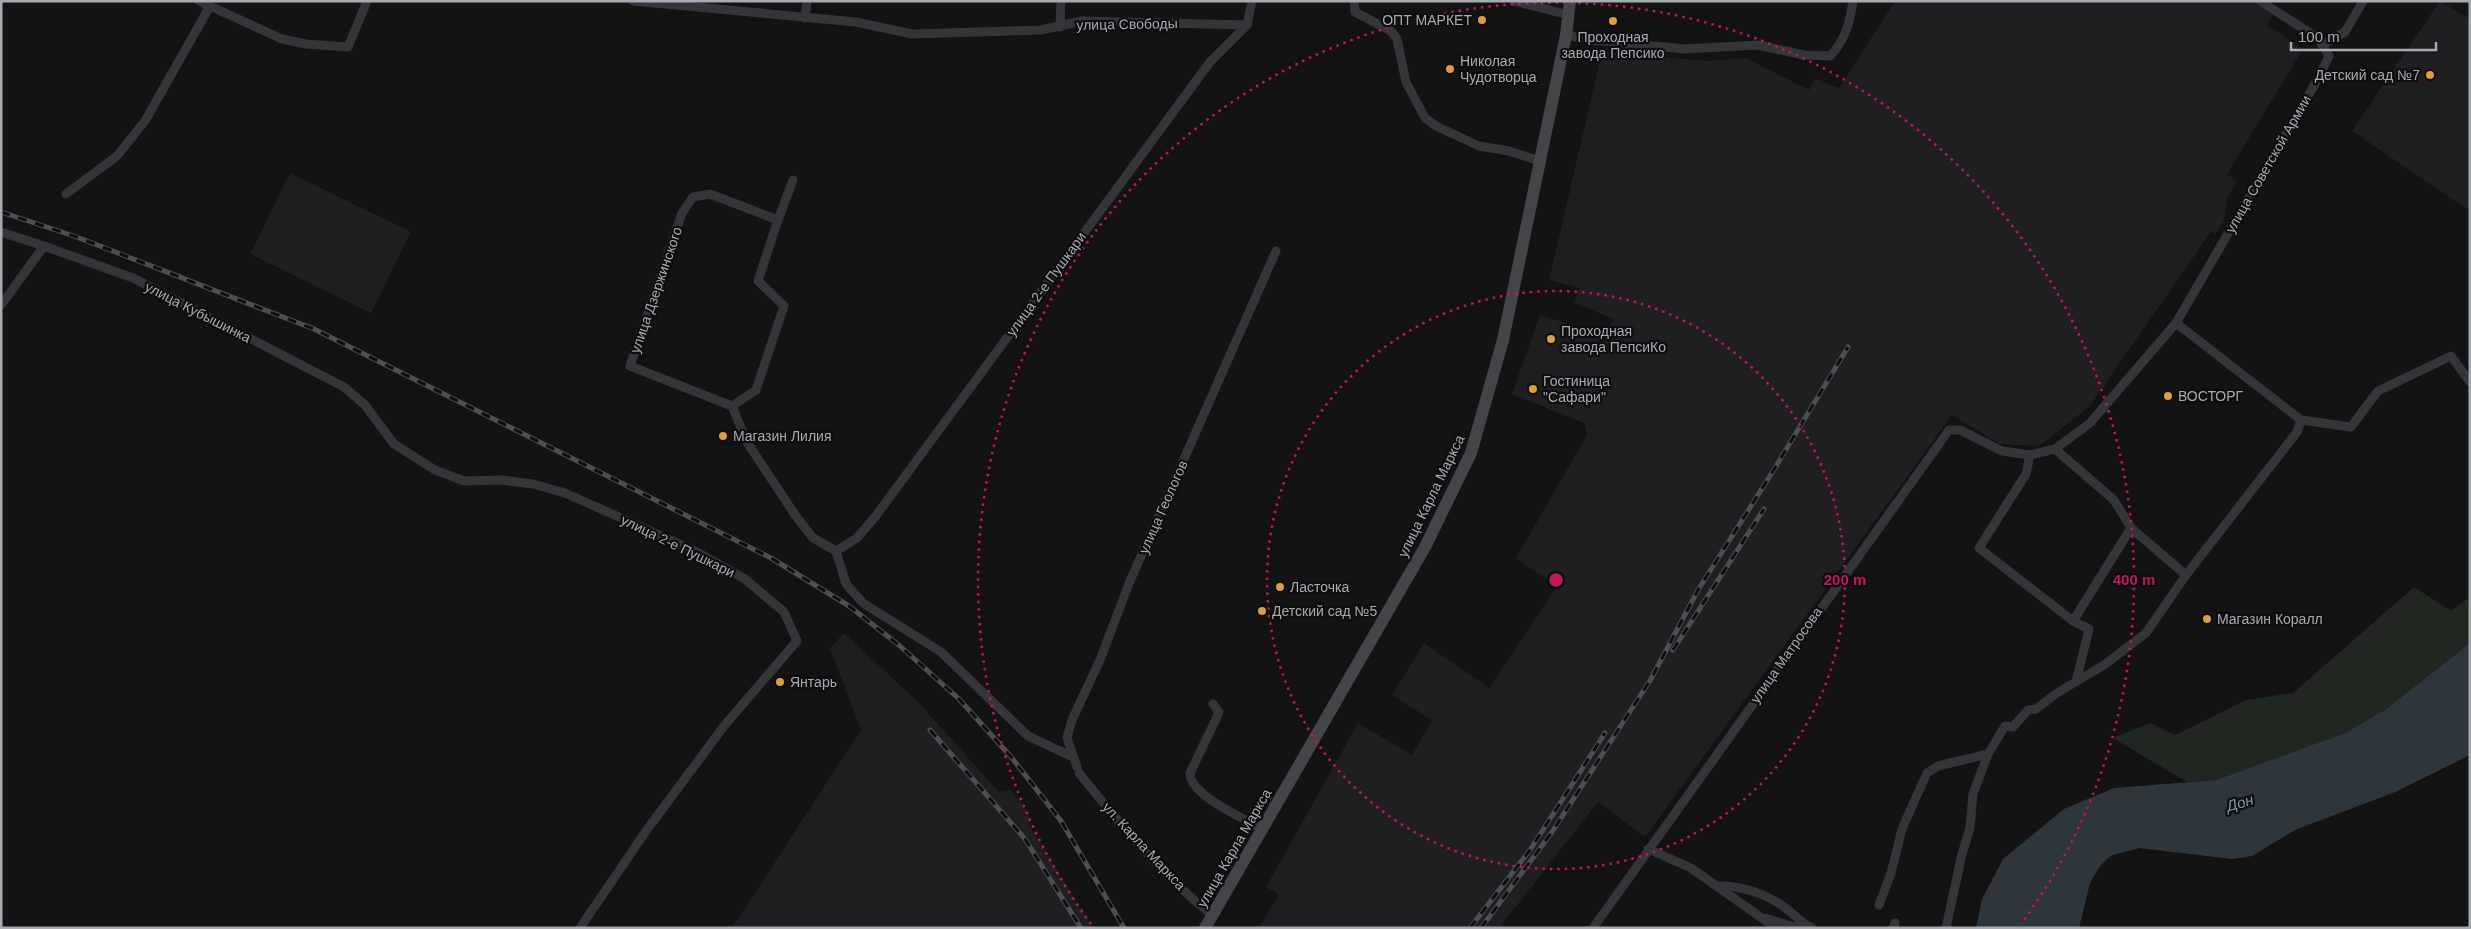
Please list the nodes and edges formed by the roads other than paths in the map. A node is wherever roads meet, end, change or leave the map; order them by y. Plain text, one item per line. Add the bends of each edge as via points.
1 (200, 1) edge
2 (367, 1) edge
3 (633, 1) edge
4 (807, 1) edge
5 (1060, 1) edge
6 (1252, 1) edge
7 (1354, 1) edge
8 (1514, 1) edge
9 (1570, 1) edge
10 (1854, 1) edge
11 (2260, 1) edge
12 (2363, 1) edge
13 (210, 6) junction
14 (1569, 15) junction
15 (806, 18) junction
16 (1246, 25) junction
17 (1060, 27) junction
18 (1566, 35) junction
19 (2322, 45) junction
20 (1540, 161) junction
21 (793, 180) dead end
22 (66, 194) dead end
23 (778, 220) junction
24 (1, 232) edge
25 (44, 246) junction
26 (1276, 251) dead end
27 (1, 304) edge
28 (2176, 323) junction
29 (2470, 382) edge
30 (732, 406) junction
31 (2301, 420) junction
32 (394, 444) joint
33 (2055, 449) junction
34 (2030, 455) junction
35 (2132, 528) junction
36 (836, 551) junction
37 (2186, 575) junction
38 (2073, 621) junction
39 (2076, 682) junction
40 (1213, 704) dead end
41 (1988, 754) junction
42 (1073, 757) junction
43 (1078, 770) joint
44 (1262, 829) junction
45 (1648, 849) junction
46 (1716, 886) junction
47 (1879, 905) dead end
48 (1213, 915) junction
49 (1762, 917) junction
50 (580, 928) edge
51 (1205, 928) edge
52 (1593, 928) edge
53 (1776, 928) edge
54 (1798, 928) edge
55 (1812, 928) edge
56 (1946, 928) edge

1 - 13 street
2 - 13 street via 348,47 282,39
3 - 15 street
4 - 15 street
5 - 17 street
6 - 16 street
7 - 20 street via 1355,12 1391,31 1398,39 1406,82 1425,118 1479,146 1510,151
8 - 14 street
9 - 14 main road, улица Карла Маркса
10 - 18 street via 1851,20 1840,46 1830,56 1804,55 1758,46 1685,49
11 - 19 street via 2318,38
12 - 19 street via 2346,32
13 - 22 street via 145,121 117,156
14 - 18 main road, улица Карла Маркса
15 - 17 street, улица Свободы via 856,22 912,34
16 - 17 street, улица Свободы via 1082,21
16 - 36 street, улица 2-е Пушкари via 1210,62 875,517 857,538
18 - 20 main road, улица Карла Маркса
19 - 28 street, улица Советской Армии via 2329,56 2319,77
20 - 44 main road, улица Карла Маркса via 1500,352 1471,453 1425,547
21 - 23 street
23 - 30 street via 758,282 784,306 756,390
23 - 30 street, улица Дзержинского via 710,194 693,197 682,213 630,366
24 - 25 street, улица Кубышинка
25 - 27 street
25 - 32 street, улица Кубышинка via 133,278 344,387 366,405
26 - 42 street, улица Геологов via 1072,720 1067,738
28 - 31 street
28 - 33 street, улица Советской Армии via 2090,423
29 - 31 street via 2451,356 2378,391 2351,427
30 - 36 street via 747,442 795,515 812,538
31 - 37 street via 2297,432
32 - 50 street, улица 2-е Пушкари via 435,470 464,480 525,483 565,493 695,551 745,579 784,612 797,641 724,726 646,831
33 - 34 street, улица Советской Армии
33 - 35 street via 2114,500
34 - 38 street via 2026,474 1979,548
34 - 45 street, улица Матросова via 2002,451 1960,430 1949,430
35 - 37 street
35 - 38 street
36 - 42 street via 846,584 863,602 941,652 1028,736
37 - 39 street via 2146,632
38 - 39 street via 2089,629
39 - 41 street via 2036,709 2028,710 2013,727 2005,726
40 - 44 street via 1219,712 1190,779 1200,793
41 - 47 street via 1938,766 1927,773 1902,829
41 - 56 street via 1973,794 1970,828
42 - 43 street, улица Геологов
43 - 48 street, ул. Карла Маркса via 1104,804 1172,878
44 - 48 main road, улица Карла Маркса
45 - 46 street via 1691,868
45 - 52 street, улица Матросова
46 - 49 street
46 - 55 street via 1744,889 1776,901
48 - 51 main road, улица Карла Маркса
49 - 53 street
49 - 54 street

